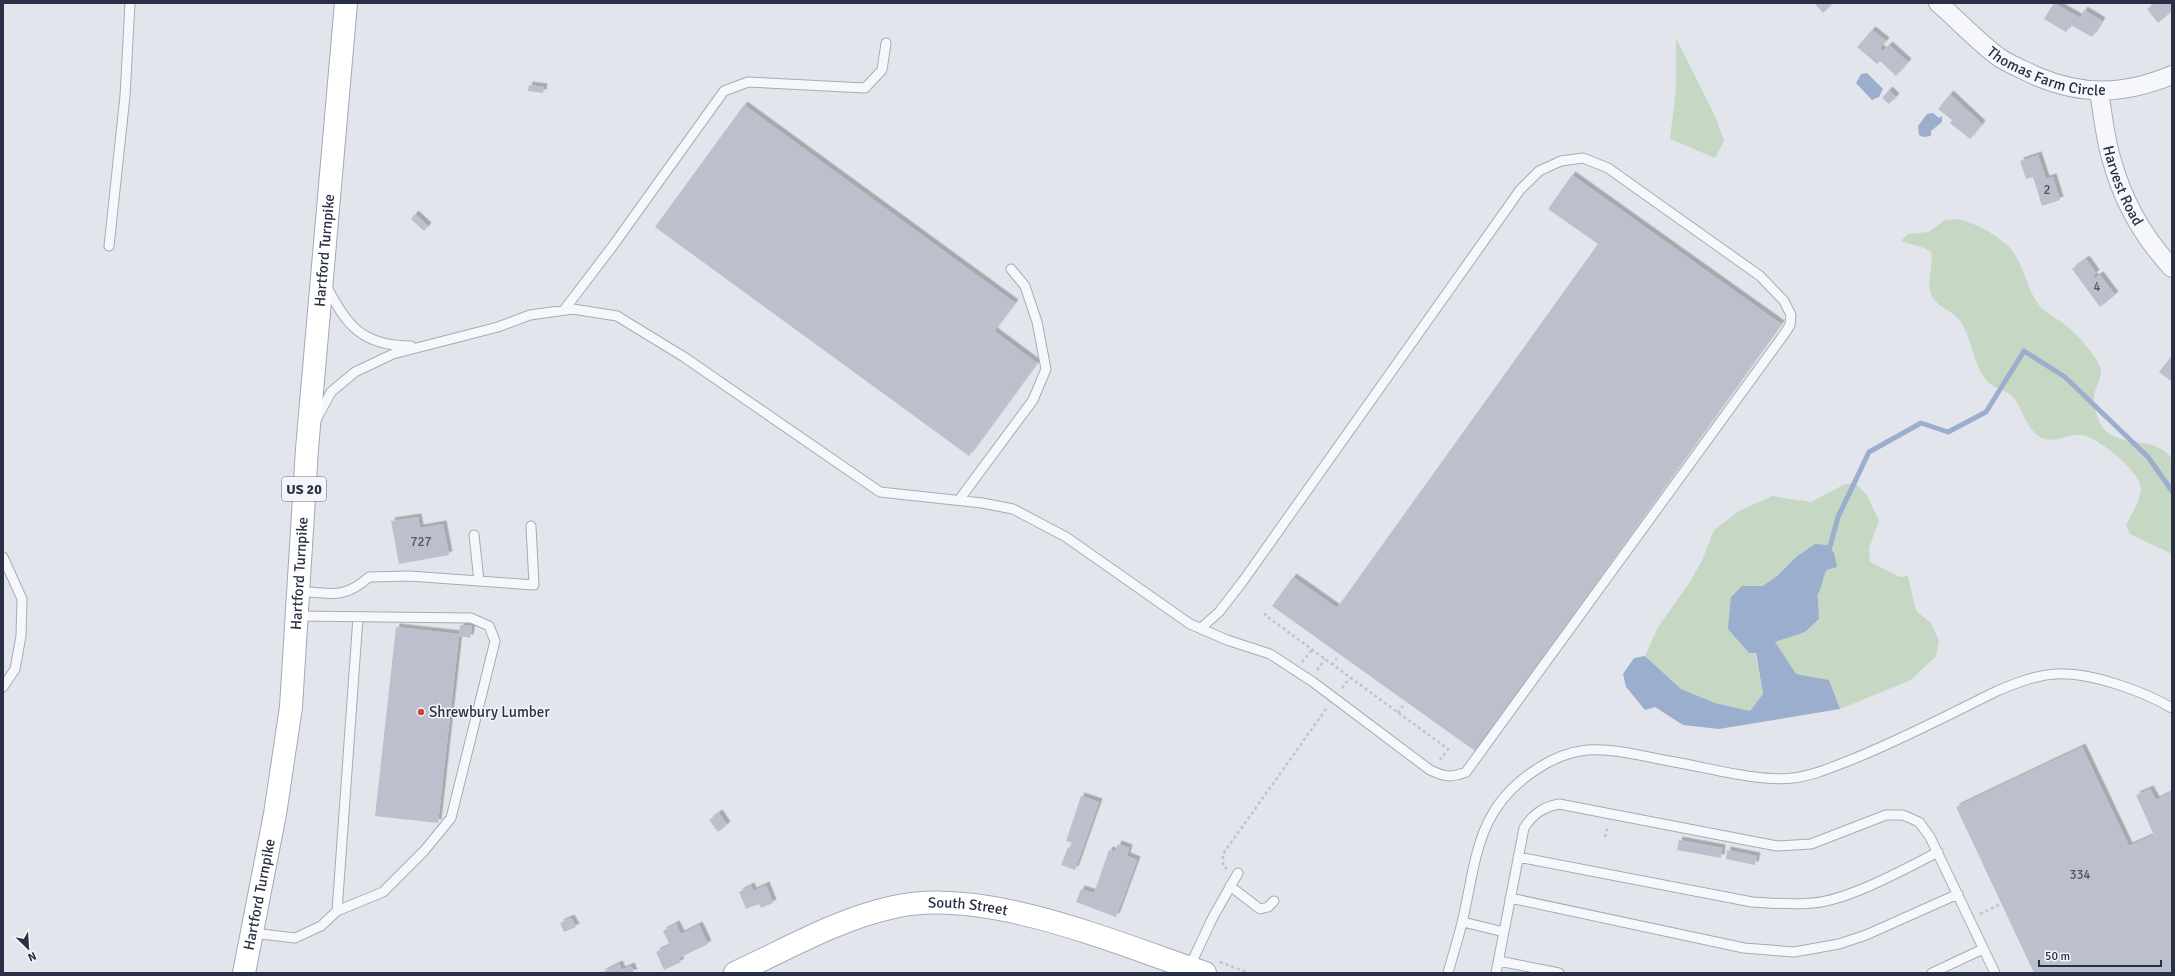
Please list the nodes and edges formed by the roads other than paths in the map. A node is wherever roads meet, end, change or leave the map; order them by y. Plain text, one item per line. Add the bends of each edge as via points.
1 (130, 3) edge
2 (346, 3) edge
3 (1938, 3) edge
4 (886, 43) dead end
5 (2172, 75) edge
6 (2099, 92) junction
7 (109, 246) dead end
8 (2172, 268) edge
9 (1010, 269) dead end
10 (322, 277) junction
11 (564, 310) junction
12 (422, 346) junction
13 (308, 434) junction
14 (959, 500) junction
15 (531, 526) dead end
16 (474, 535) dead end
17 (3, 557) edge
18 (479, 581) junction
19 (297, 591) junction
20 (296, 616) junction
21 (358, 617) junction
22 (1201, 628) junction
23 (3, 687) edge
24 (2172, 708) edge
25 (1938, 852) junction
26 (1518, 857) junction
27 (1234, 872) road end
28 (1230, 886) junction
29 (1958, 894) junction
30 (1510, 898) junction
31 (1274, 901) dead end
32 (337, 911) junction
33 (1463, 922) junction
34 (1504, 932) junction
35 (253, 933) junction
36 (1983, 949) junction
37 (1499, 961) junction
38 (1203, 967) edge
39 (244, 973) edge
40 (735, 973) edge
41 (1448, 973) edge
42 (1496, 973) edge
43 (1559, 973) edge
44 (1932, 973) edge
45 (1995, 973) edge

1 - 7 lane via 125,96
2 - 10 main road, Hartford Turnpike / US 20
3 - 6 street, Thomas Farm Circle via 2001,59 2058,85
4 - 11 lane via 882,70 865,88 748,82 724,91
5 - 6 street, Thomas Farm Circle via 2129,88
6 - 8 street, Harvest Road via 2111,160 2118,181 2142,230
9 - 14 lane via 1025,286 1037,322 1046,369 1033,400
10 - 12 lane via 337,308 367,339 394,346
10 - 13 main road, Hartford Turnpike / US 20
11 - 12 lane via 530,315 498,327
11 - 14 lane via 573,309 617,316 684,357 880,492
12 - 13 lane via 394,354 355,372 331,392
13 - 19 main road, Hartford Turnpike / US 20
14 - 22 lane via 1013,509 1066,537 1190,624
15 - 18 lane via 534,584
16 - 18 lane
17 - 23 lane via 22,599 21,636 15,669
18 - 19 lane via 409,576 369,577 358,587 346,592 335,594
19 - 20 main road, Hartford Turnpike / US 20
20 - 21 lane
20 - 35 main road, Hartford Turnpike / US 20 via 292,692 284,765
21 - 32 lane
21 - 32 lane via 471,618 489,626 494,641 451,818 424,851 382,892
22 - 22 lane via 1219,612 1243,581 1520,190 1539,171 1561,161 1583,158 1608,168 1760,276 1784,301 1791,315 1790,325 1785,333 1466,772 1454,777 1430,770 1313,682 1270,654 1227,640
24 - 33 lane via 2136,692 2098,680 2078,675 2057,674 2020,682 1997,691 1865,754 1814,774 1793,778 1753,776 1620,751 1588,750 1570,753 1544,764 1523,778 1507,793 1491,815 1481,837
25 - 26 lane via 1897,873 1844,895 1814,903 1785,904 1752,902
25 - 26 lane via 1919,822 1903,815 1886,815 1811,844 1777,846 1559,804 1548,806 1530,819 1524,828
25 - 29 lane
26 - 30 lane
27 - 28 lane
28 - 31 lane via 1260,909 1268,907
28 - 38 lane via 1213,917
29 - 30 lane via 1866,935 1839,944 1794,952 1744,948
29 - 36 lane
30 - 34 lane
32 - 35 lane via 321,926 296,938
33 - 34 lane
33 - 41 lane
34 - 37 lane
35 - 39 main road, Hartford Turnpike / US 20
36 - 44 lane
36 - 45 lane
37 - 42 lane
37 - 43 lane
38 - 40 main road, South Street via 1062,924 992,908 938,902 896,906 867,914

